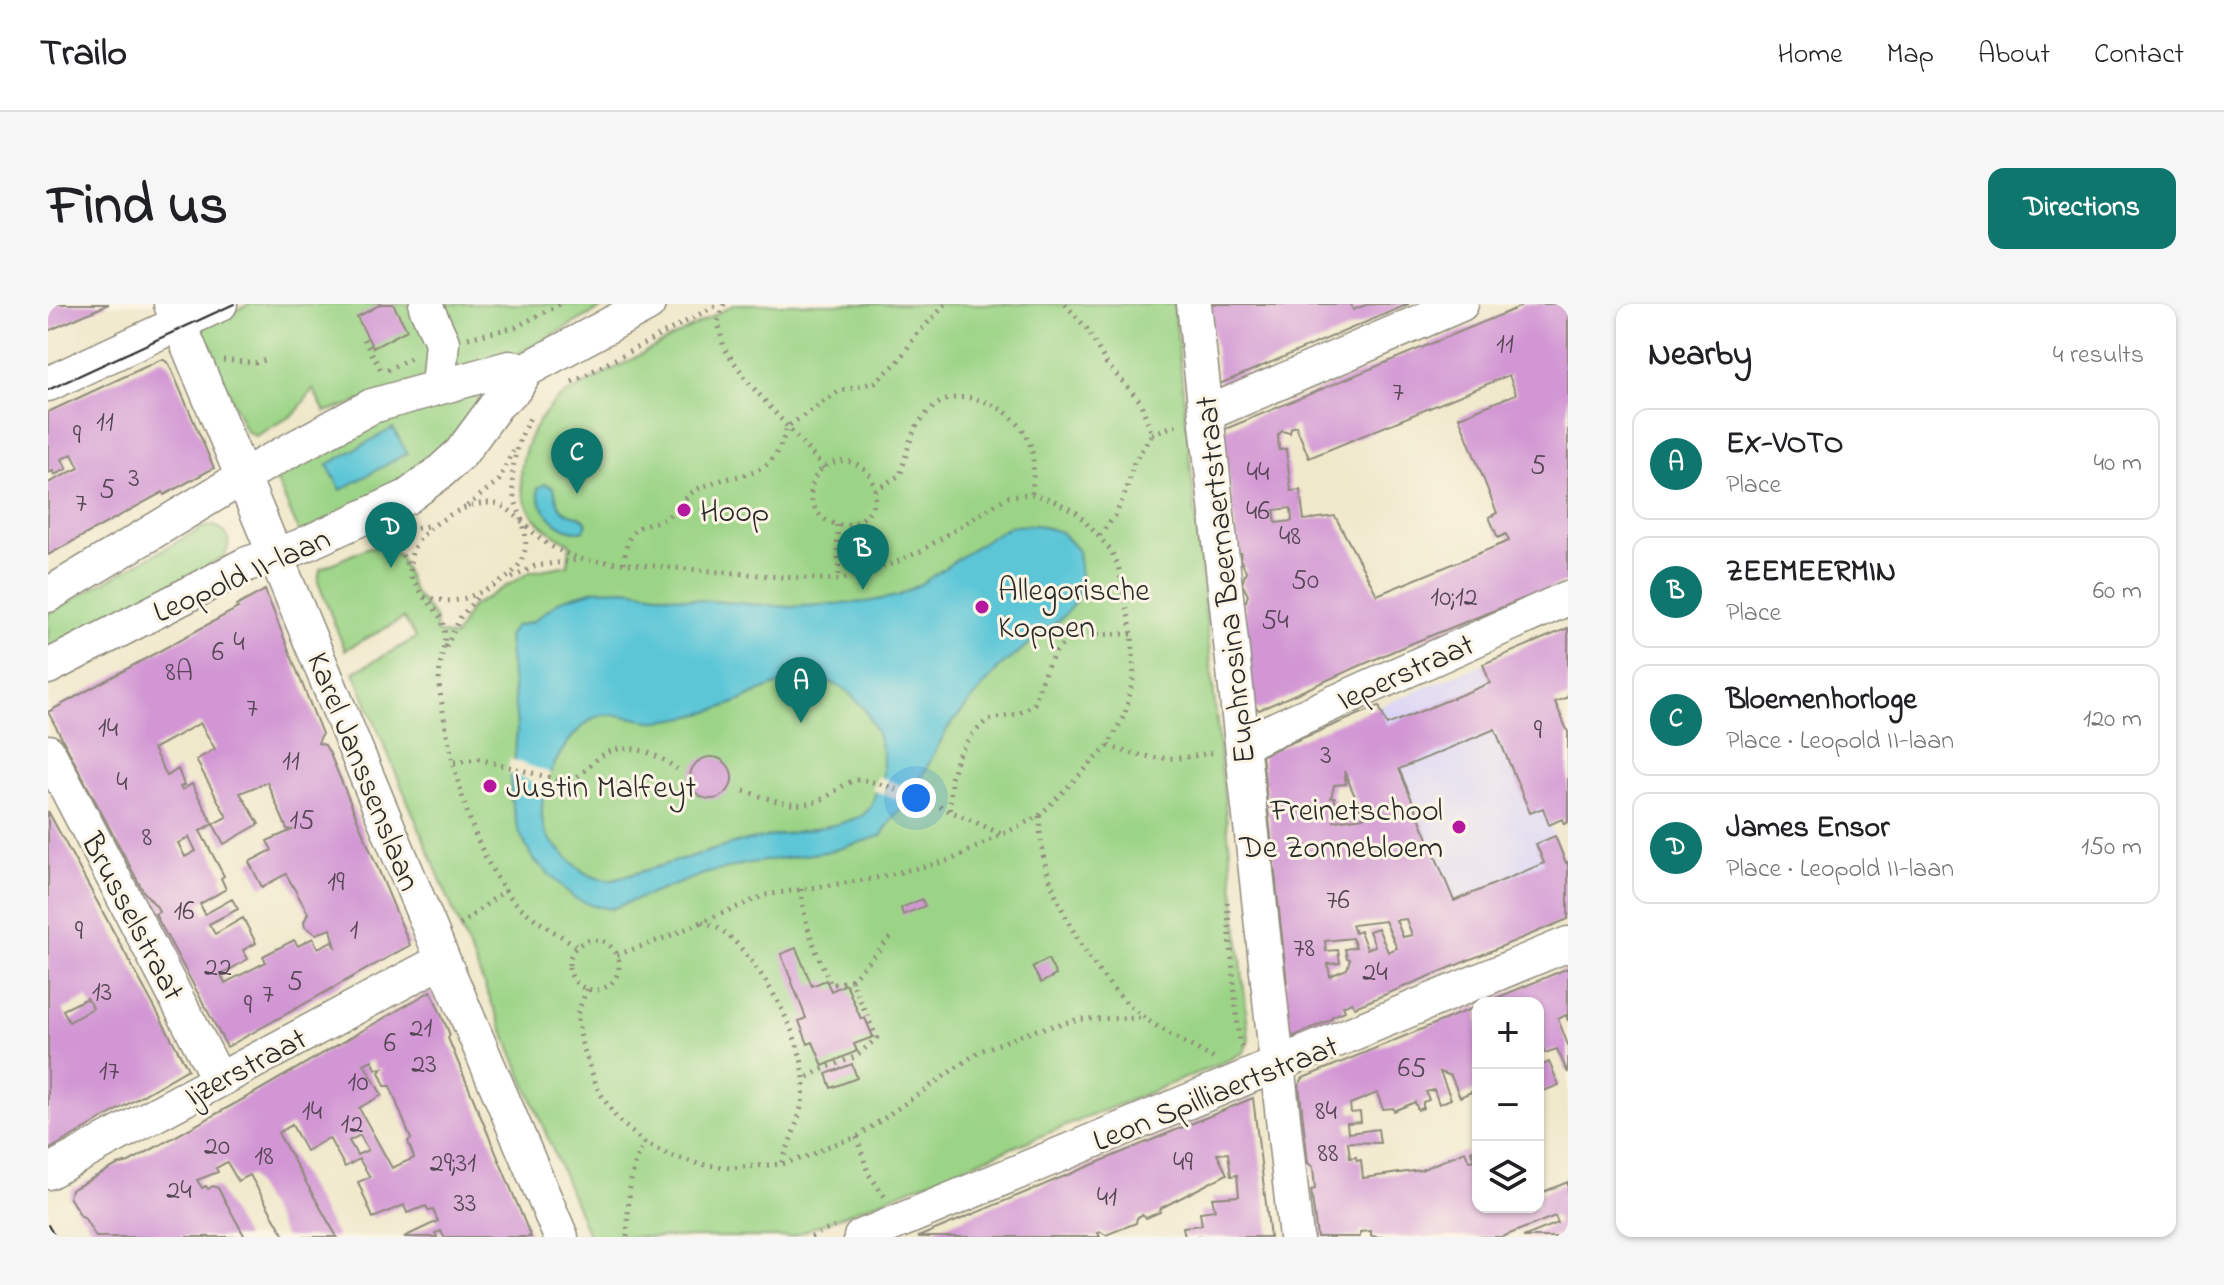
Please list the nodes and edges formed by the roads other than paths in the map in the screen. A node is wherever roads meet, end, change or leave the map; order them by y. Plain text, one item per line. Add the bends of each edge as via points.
1 (220, 304) edge
2 (648, 304) edge
3 (1194, 304) edge
4 (1461, 304) edge
5 (426, 307) dead end
6 (173, 309) edge
7 (48, 361) edge
8 (526, 370) junction
9 (48, 384) edge
10 (438, 387) junction
11 (1206, 414) junction
12 (245, 478) junction
13 (276, 555) junction
14 (48, 595) edge
15 (1568, 598) edge
16 (48, 667) edge
17 (1242, 744) junction
18 (48, 752) edge
19 (1568, 944) edge
20 (439, 950) junction
21 (1277, 1067) junction
22 (219, 1080) junction
23 (48, 1172) edge
24 (561, 1237) edge
25 (861, 1237) edge
26 (1296, 1237) edge

1 - 6 street
2 - 8 street, Leopold II-laan
3 - 11 street, Euphrosina Beernaertstraat
4 - 11 street
5 - 10 street via 442,342
6 - 7 street
6 - 9 street
6 - 12 street, Karel Janssenslaan
8 - 10 street, Leopold II-laan via 509,368
8 - 13 street, Leopold II-laan via 461,453 407,497
10 - 12 street, Leopold II-laan via 372,406
11 - 17 street, Euphrosina Beernaertstraat
12 - 13 street, Karel Janssenslaan
12 - 14 street, Leopold II-laan
13 - 16 street, Leopold II-laan via 247,564
13 - 20 street, Karel Janssenslaan
15 - 17 street, Ieperstraat
17 - 21 street, Euphrosina Beernaertstraat
18 - 22 street, Brusselstraat
19 - 21 street, Leon Spilliaertstraat
20 - 22 street, Ijzerstraat
20 - 24 street, Karel Janssenslaan
21 - 25 street, Leon Spilliaertstraat
21 - 26 street, Euphrosina Beernaertstraat
22 - 23 street, Ijzerstraat

